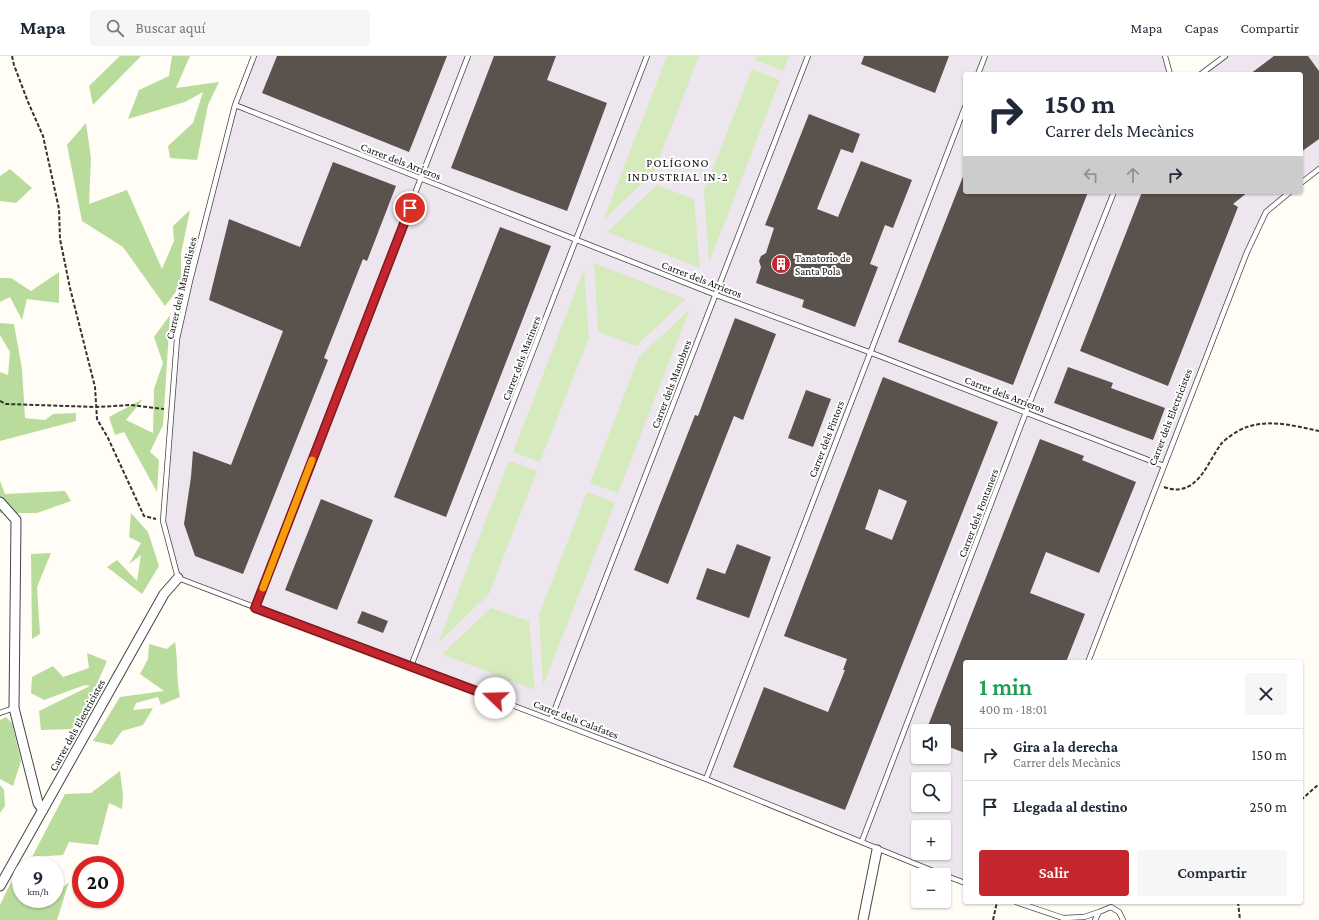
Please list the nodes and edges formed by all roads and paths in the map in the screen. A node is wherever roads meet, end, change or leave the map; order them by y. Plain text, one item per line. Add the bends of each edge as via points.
1 (12, 56) edge
2 (254, 56) edge
3 (468, 56) edge
4 (647, 56) edge
5 (808, 56) edge
6 (985, 56) edge
7 (1164, 56) edge
8 (1225, 56) edge
9 (979, 72) edge
10 (1169, 72) edge
11 (1204, 72) edge
12 (235, 105) junction
13 (963, 112) edge
14 (1319, 168) edge
15 (422, 179) junction
16 (1303, 181) edge
17 (1113, 194) edge
18 (1288, 194) edge
19 (576, 240) junction
20 (716, 295) junction
21 (869, 352) junction
22 (0, 401) edge
23 (97, 407) junction
24 (171, 412) junction
25 (1026, 412) junction
26 (1319, 431) edge
27 (1164, 466) junction
28 (1157, 484) junction
29 (0, 502) edge
30 (163, 521) junction
31 (178, 578) junction
32 (255, 608) junction
33 (1089, 660) edge
34 (411, 666) junction
35 (14, 708) junction
36 (0, 713) edge
37 (551, 719) junction
38 (706, 779) junction
39 (1319, 784) edge
40 (1303, 798) edge
41 (43, 810) junction
42 (862, 841) junction
43 (877, 850) junction
44 (925, 868) edge
45 (951, 878) edge
46 (963, 882) edge
47 (0, 886) edge
48 (997, 904) edge
49 (1022, 904) edge
50 (1238, 904) edge
51 (1099, 912) junction
52 (1065, 919) edge
53 (863, 920) edge
54 (993, 920) edge
55 (1096, 920) edge
56 (1122, 920) edge
57 (1240, 920) edge

1 - 23 path via 43,136 59,209 60,239 95,387
2 - 12 lane, Carrer dels Marmolistes
3 - 15 lane
4 - 19 lane, Carrer dels Mariners
5 - 20 lane, Carrer dels Manobres
6 - 9 lane
7 - 10 lane
8 - 11 lane
12 - 15 lane, Carrer dels Arrieros
12 - 24 lane, Carrer dels Marmolistes via 177,339
13 - 21 lane, Carrer dels Pintors
14 - 16 lane
15 - 19 lane, Carrer dels Arrieros
15 - 32 lane
17 - 25 lane, Carrer dels Fontaners
18 - 27 lane, Carrer dels Electricistes via 1266,212 1247,252
19 - 20 lane, Carrer dels Arrieros
19 - 34 lane, Carrer dels Mariners
20 - 21 lane, Carrer dels Arrieros
20 - 37 lane, Carrer dels Manobres
21 - 25 lane, Carrer dels Arrieros
21 - 38 lane, Carrer dels Pintors
22 - 23 path via 6,404
23 - 24 path via 131,405
23 - 30 path via 97,419 144,516
24 - 30 lane, Carrer dels Marmolistes
25 - 27 lane, Carrer dels Arrieros
25 - 42 lane, Carrer dels Fontaners
26 - 28 path via 1269,422 1245,427 1222,443 1205,472 1192,484 1180,488 1167,488
27 - 28 lane, Carrer dels Electricistes
28 - 33 lane, Carrer dels Electricistes
29 - 35 street via 16,520
30 - 31 lane, Carrer dels Marmolistes
31 - 32 lane, Carrer dels Calafates
31 - 41 street, Carrer dels Electricistes via 164,594
32 - 34 lane, Carrer dels Calafates
34 - 37 lane, Carrer dels Calafates
35 - 36 lane
35 - 41 street via 38,803
37 - 38 lane, Carrer dels Calafates
38 - 42 lane, Carrer dels Calafates
39 - 40 path
41 - 47 street, Carrer dels Electricistes
42 - 43 lane, Carrer dels Calafates
43 - 44 lane, Carrer dels Calafates
43 - 53 street
45 - 46 lane, Carrer dels Calafates
48 - 54 path
49 - 52 lane
50 - 57 path
51 - 52 lane
51 - 55 lane
51 - 56 lane via 1111,907 1119,912

